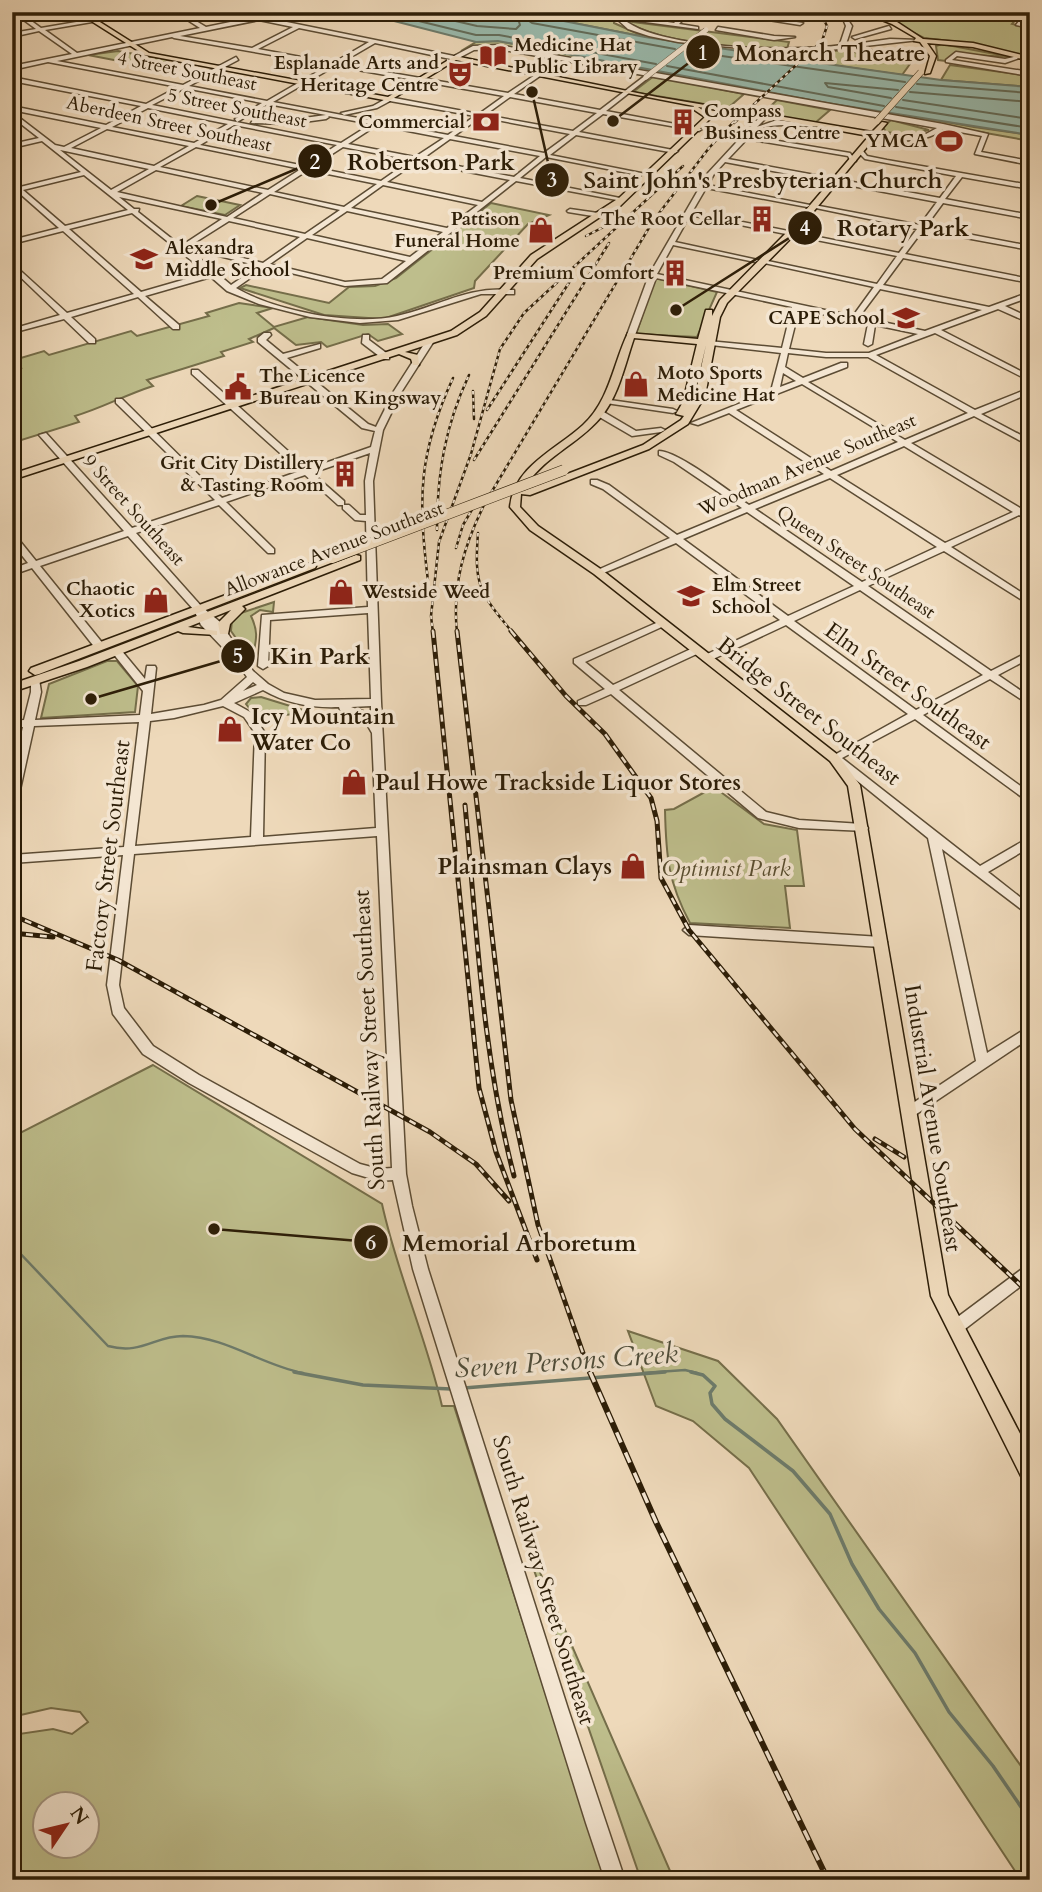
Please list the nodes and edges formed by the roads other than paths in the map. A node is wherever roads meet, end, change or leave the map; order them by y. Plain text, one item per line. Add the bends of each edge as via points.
1 (15, 12) edge
2 (80, 12) edge
3 (177, 12) edge
4 (252, 12) edge
5 (289, 12) edge
6 (598, 12) edge
7 (628, 12) edge
8 (688, 12) edge
9 (719, 12) edge
10 (864, 12) edge
11 (1029, 12) edge
12 (728, 13) edge
13 (260, 18) junction
14 (846, 19) dead end
15 (92, 20) junction
16 (621, 20) junction
17 (774, 20) junction
18 (800, 23) dead end
19 (675, 25) junction
20 (1019, 25) joint
21 (298, 26) junction
22 (1030, 27) edge
23 (696, 28) dead end
24 (889, 28) dead end
25 (205, 29) junction
26 (718, 29) dead end
27 (40, 30) junction
28 (908, 34) junction
29 (12, 35) edge
30 (174, 36) junction
31 (792, 37) junction
32 (375, 41) junction
33 (902, 41) junction
34 (845, 43) junction
35 (922, 43) junction
36 (132, 46) junction
37 (111, 48) joint
38 (253, 50) junction
39 (789, 50) junction
40 (76, 55) junction
41 (1018, 57) junction
42 (455, 58) junction
43 (12, 59) edge
44 (236, 59) dead end
45 (905, 59) dead end
46 (1030, 60) edge
47 (50, 61) junction
48 (335, 64) junction
49 (22, 66) junction
50 (12, 68) edge
51 (220, 68) junction
52 (1030, 74) edge
53 (538, 75) junction
54 (12, 79) edge
55 (420, 79) junction
56 (303, 83) junction
57 (184, 87) junction
58 (626, 93) junction
59 (509, 95) junction
60 (389, 99) junction
61 (657, 99) junction
62 (268, 103) junction
63 (147, 106) junction
64 (12, 108) edge
65 (602, 112) junction
66 (12, 114) edge
67 (752, 114) joint
68 (335, 115) junction
69 (480, 115) junction
70 (796, 121) junction
71 (235, 122) junction
72 (376, 122) junction
73 (824, 126) junction
74 (107, 127) junction
75 (937, 127) junction
76 (699, 129) junction
77 (875, 129) junction
78 (575, 133) junction
79 (747, 136) junction
80 (450, 137) junction
81 (43, 139) junction
82 (341, 144) junction
83 (195, 145) junction
84 (12, 146) edge
85 (52, 147) junction
86 (65, 149) junction
87 (675, 151) junction
88 (861, 152) junction
89 (547, 155) junction
90 (417, 159) junction
91 (723, 160) junction
92 (849, 161) junction
93 (882, 161) junction
94 (1030, 163) edge
95 (306, 167) junction
96 (155, 168) junction
97 (85, 173) junction
98 (649, 175) junction
99 (960, 175) junction
100 (516, 179) junction
101 (832, 181) junction
102 (12, 183) edge
103 (383, 183) junction
104 (704, 186) junction
105 (1030, 187) edge
106 (16, 190) edge
107 (268, 192) junction
108 (111, 193) junction
109 (620, 200) junction
110 (942, 201) junction
111 (162, 204) junction
112 (484, 204) junction
113 (811, 206) junction
114 (347, 209) junction
115 (133, 211) junction
116 (570, 211) dead end
117 (689, 213) junction
118 (601, 215) junction
119 (1030, 217) edge
120 (227, 218) junction
121 (922, 228) junction
122 (65, 229) junction
123 (450, 231) junction
124 (787, 233) junction
125 (308, 237) junction
126 (12, 242) edge
127 (671, 243) junction
128 (183, 248) junction
129 (1030, 248) edge
130 (902, 256) junction
131 (413, 260) junction
132 (759, 261) junction
133 (12, 265) edge
134 (266, 265) junction
135 (251, 275) junction
136 (653, 275) junction
137 (215, 276) junction
138 (1028, 278) edge
139 (879, 286) junction
140 (230, 289) junction
141 (508, 291) junction
142 (728, 291) junction
143 (1030, 294) edge
144 (140, 295) junction
145 (796, 306) junction
146 (994, 308) junction
147 (65, 316) junction
148 (855, 318) junction
149 (1030, 321) edge
150 (872, 322) junction
151 (176, 327) dead end
152 (12, 331) edge
153 (931, 332) junction
154 (267, 335) dead end
155 (631, 335) junction
156 (366, 337) dead end
157 (673, 340) junction
158 (92, 341) dead end
159 (706, 343) junction
160 (429, 344) junction
161 (868, 344) dead end
162 (317, 346) dead end
163 (787, 351) junction
164 (403, 354) junction
165 (870, 355) junction
166 (282, 357) junction
167 (386, 357) junction
168 (697, 359) junction
169 (416, 363) junction
170 (844, 365) dead end
171 (782, 369) junction
172 (195, 372) dead end
173 (1030, 379) edge
174 (311, 381) junction
175 (800, 382) junction
176 (1030, 390) edge
177 (775, 391) junction
178 (119, 401) dead end
179 (606, 401) junction
180 (234, 406) junction
181 (730, 410) junction
182 (673, 411) dead end
183 (599, 413) junction
184 (974, 413) junction
185 (695, 423) dead end
186 (379, 430) junction
187 (152, 433) junction
188 (663, 434) junction
189 (43, 435) dead end
190 (903, 443) junction
191 (1030, 444) edge
192 (374, 449) junction
193 (662, 453) dead end
194 (65, 460) junction
195 (305, 470) junction
196 (829, 475) junction
197 (12, 477) edge
198 (594, 482) dead end
199 (522, 488) junction
200 (219, 500) junction
201 (1030, 507) edge
202 (748, 509) junction
203 (1019, 512) junction
204 (369, 518) junction
205 (1030, 518) edge
206 (129, 531) junction
207 (12, 537) edge
208 (675, 540) junction
209 (943, 547) junction
210 (271, 551) dead end
211 (34, 564) junction
212 (12, 572) edge
213 (598, 572) junction
214 (861, 586) junction
215 (258, 598) junction
216 (1030, 602) edge
217 (372, 610) junction
218 (203, 615) junction
219 (786, 621) junction
220 (663, 623) junction
221 (164, 633) junction
222 (219, 633) junction
223 (100, 647) junction
224 (697, 650) junction
225 (234, 651) joint
226 (117, 652) junction
227 (1030, 654) edge
228 (707, 658) junction
229 (263, 666) dead end
230 (151, 668) dead end
231 (990, 675) junction
232 (253, 677) junction
233 (12, 680) edge
234 (35, 681) junction
235 (263, 687) junction
236 (12, 688) edge
237 (612, 689) junction
238 (149, 691) junction
239 (376, 702) junction
240 (1030, 702) edge
241 (224, 703) junction
242 (582, 703) dead end
243 (333, 705) junction
244 (915, 715) junction
245 (146, 716) junction
246 (29, 723) junction
247 (12, 724) edge
248 (379, 749) junction
249 (834, 758) junction
250 (12, 799) edge
251 (1030, 799) edge
252 (862, 828) junction
253 (383, 832) junction
254 (933, 836) junction
255 (1030, 841) edge
256 (257, 842) junction
257 (130, 851) junction
258 (12, 859) edge
259 (979, 872) junction
260 (1030, 912) edge
261 (689, 930) dead end
262 (881, 942) junction
263 (1030, 1031) edge
264 (983, 1063) junction
265 (909, 1113) junction
266 (398, 1174) junction
267 (1030, 1270) edge
268 (956, 1327) junction
269 (465, 1409) joint
270 (1030, 1473) edge
271 (615, 1880) edge

1 - 27 street
2 - 15 main road
3 - 25 street
4 - 13 street
5 - 13 street
6 - 16 street
7 - 16 street
8 - 19 street
9 - 12 street
10 - 28 main road
10 - 35 main road via 902,27
11 - 20 street
12 - 17 street
12 - 58 street, bridge
13 - 21 street
13 - 25 street
14 - 34 street
15 - 27 street
15 - 36 main road
16 - 19 street
16 - 39 street via 635,31 659,36
17 - 18 street
17 - 31 street via 788,27
19 - 23 street
20 - 22 street
21 - 32 street
21 - 38 street
24 - 34 street
25 - 30 street
26 - 31 street
27 - 29 street
27 - 40 street
28 - 33 street
28 - 35 main road
30 - 36 street
30 - 38 street
31 - 39 street
32 - 42 street
32 - 48 street
33 - 34 street
33 - 35 street
33 - 35 street
34 - 39 street
34 - 45 street via 854,51
35 - 41 main road
35 - 41 main road via 973,46
35 - 77 main road, bridge via 933,62
36 - 37 main road
36 - 51 main road via 150,55
37 - 40 street
38 - 48 street
40 - 47 street
41 - 46 main road
41 - 52 street via 1005,61 956,54 948,61
42 - 53 main road
42 - 55 main road
42 - 75 street via 482,47 581,61
43 - 49 street
44 - 51 street
47 - 49 street
47 - 57 street, 4 Street Southeast
48 - 55 street
48 - 56 street
49 - 50 street
51 - 56 main road
51 - 57 street
53 - 58 main road
53 - 59 street
54 - 63 street, 5 Street Southeast
55 - 59 street
55 - 60 main road
56 - 60 main road
56 - 62 street
57 - 62 street, 4 Street Southeast
57 - 63 street
58 - 61 main road
58 - 65 street
59 - 65 street
59 - 69 street
60 - 68 street via 375,107
60 - 69 street
61 - 76 main road via 705,112 709,117
61 - 76 main road via 734,111 720,112
62 - 68 street, 4 Street Southeast
62 - 71 street
63 - 71 street, 5 Street Southeast
63 - 74 street
64 - 74 street, Aberdeen Street Southeast
65 - 76 street
65 - 78 street
66 - 81 street
67 - 70 main road
67 - 79 street via 762,119
68 - 71 street via 289,122
68 - 72 street, 4 Street Southeast
69 - 78 street
69 - 80 street
70 - 73 main road
70 - 77 main road
71 - 82 street, 5 Street Southeast
71 - 83 street
72 - 80 street, 4 Street Southeast
72 - 82 street
73 - 77 main road
73 - 79 street via 773,122
74 - 83 street, Aberdeen Street Southeast
74 - 86 street
75 - 77 street via 914,136
75 - 77 street via 933,134 919,138
75 - 94 street via 986,136 976,153
76 - 87 main road
77 - 88 main road
77 - 92 main road
78 - 87 street
78 - 89 street
79 - 91 street
79 - 92 street via 835,153
80 - 89 street, 4 Street Southeast
80 - 90 street
81 - 84 street
81 - 85 street
82 - 90 street, 5 Street Southeast
82 - 95 street
83 - 95 street, Aberdeen Street Southeast
83 - 96 street
85 - 86 street
85 - 97 street
86 - 96 street
87 - 98 main road
88 - 92 main road
88 - 93 street
89 - 98 street, 4 Street Southeast
89 - 100 street
90 - 100 street, 5 Street Southeast
90 - 103 street
91 - 101 street
91 - 104 street
92 - 93 street
92 - 101 main road
93 - 99 street
95 - 103 street, Aberdeen Street Southeast
95 - 107 street
96 - 107 street
96 - 108 street
97 - 106 street
97 - 108 street
98 - 109 main road
99 - 105 street
99 - 110 street
100 - 109 street, 5 Street Southeast
100 - 112 street
101 - 110 street
101 - 113 main road
102 - 106 street
103 - 112 street, Aberdeen Street Southeast
103 - 114 street
104 - 113 street
104 - 117 street
106 - 122 street
107 - 114 street
107 - 120 street
108 - 111 street
108 - 115 street
109 - 118 main road
110 - 119 street
110 - 121 street
111 - 115 street
111 - 120 street
112 - 123 street
113 - 121 street
113 - 124 main road
114 - 123 street
114 - 125 street
115 - 122 street
115 - 128 street
116 - 118 street
117 - 124 street
117 - 127 street
118 - 141 main road
120 - 125 street
120 - 128 street
121 - 129 street
121 - 130 street
122 - 126 street
122 - 144 street
123 - 131 street
124 - 130 street
124 - 132 main road
125 - 131 street
125 - 134 street
127 - 132 street
127 - 136 street
128 - 134 street
128 - 137 street
130 - 138 street
130 - 139 street
131 - 134 street via 384,281 345,284
132 - 139 street
132 - 142 main road
133 - 147 street
134 - 135 street
135 - 137 street
135 - 140 street
136 - 142 street
136 - 155 street
137 - 140 street
137 - 144 street
139 - 146 street
139 - 148 street
140 - 141 street via 311,314 373,322 404,316 474,290
141 - 160 main road via 480,325
142 - 145 street
142 - 159 main road via 707,316
143 - 146 street
144 - 147 street
144 - 151 street
145 - 148 street
145 - 163 street
146 - 149 street
146 - 153 street
147 - 152 street
147 - 158 street
148 - 150 street
150 - 153 street
150 - 161 street
153 - 165 street
153 - 173 street
154 - 166 street via 261,340
155 - 157 main road
155 - 179 main road
156 - 167 street via 365,341
157 - 159 main road
157 - 168 main road via 691,346
159 - 163 street
159 - 168 main road
159 - 188 main road via 694,410
160 - 164 main road
160 - 167 main road
160 - 169 street, South Railway Street Southeast
162 - 166 street
163 - 165 street
163 - 171 street
164 - 167 main road
164 - 169 main road via 415,356
165 - 184 street
166 - 174 street
167 - 174 main road
168 - 188 main road via 688,402
169 - 186 street, South Railway Street Southeast
170 - 175 street
171 - 175 street
171 - 177 street
172 - 180 street
174 - 180 main road
174 - 186 street via 365,426
175 - 177 street
175 - 190 street
176 - 184 street, Woodman Avenue Southeast
177 - 181 street
178 - 187 street
179 - 182 street
179 - 183 main road
180 - 187 main road
180 - 195 street
181 - 185 street
181 - 196 street
183 - 188 street via 635,434
183 - 199 main road via 576,438 530,471
184 - 190 street, Woodman Avenue Southeast
184 - 191 street
186 - 192 street, South Railway Street Southeast
187 - 194 main road
187 - 200 street
188 - 199 main road, Allowance Avenue Southeast
188 - 218 main road, Allowance Avenue Southeast, bridge via 331,558
189 - 194 street, 9 Street Southeast
190 - 196 street, Woodman Avenue Southeast
190 - 203 street
192 - 195 street
192 - 204 street, South Railway Street Southeast
193 - 202 street, Queen Street Southeast
194 - 197 main road
194 - 206 street, 9 Street Southeast
195 - 200 street
195 - 204 street via 358,518
196 - 202 street, Woodman Avenue Southeast
196 - 209 street
198 - 208 street, Elm Street Southeast
199 - 213 main road, Bridge Street Southeast via 515,507 521,517
199 - 215 main road, Allowance Avenue Southeast
200 - 206 street
200 - 210 street
201 - 203 street
202 - 208 street, Woodman Avenue Southeast
202 - 214 street, Queen Street Southeast
203 - 205 street
203 - 209 street
204 - 217 street, South Railway Street Southeast
206 - 211 street
206 - 218 street, 9 Street Southeast
207 - 211 street
208 - 213 street, Woodman Avenue Southeast
208 - 219 street, Elm Street Southeast
209 - 214 street
209 - 216 street
211 - 212 street
211 - 223 street
213 - 220 main road, Bridge Street Southeast
214 - 219 street
214 - 231 street, Queen Street Southeast
215 - 218 main road, Allowance Avenue Southeast
215 - 222 main road via 230,615
217 - 229 street via 265,617
217 - 239 street, South Railway Street Southeast
218 - 221 main road, Allowance Avenue Southeast
218 - 222 street, 9 Street Southeast
218 - 223 main road, Allowance Avenue Southeast
219 - 228 street
219 - 244 street, Elm Street Southeast
220 - 224 main road, Bridge Street Southeast
220 - 237 street via 579,661
221 - 222 main road via 191,629
221 - 226 main road, Allowance Avenue Southeast
222 - 225 street, 9 Street Southeast
223 - 233 main road, Allowance Avenue Southeast
224 - 228 main road, Bridge Street Southeast
224 - 237 street
225 - 232 street, 9 Street Southeast
226 - 234 main road, Allowance Avenue Southeast
226 - 238 street
227 - 231 street
228 - 249 main road, Bridge Street Southeast
230 - 238 street, Factory Street Southeast
231 - 240 street, Queen Street Southeast
231 - 244 street
232 - 235 street, 9 Street Southeast
232 - 241 street
234 - 236 main road, Allowance Avenue Southeast
234 - 246 street
235 - 241 street
235 - 243 street, 9 Street Southeast via 304,704
237 - 242 street
237 - 252 street via 762,815 799,824
238 - 245 street, Factory Street Southeast
239 - 243 street, 9 Street Southeast
239 - 248 street, South Railway Street Southeast
241 - 245 street via 202,711
241 - 256 street via 248,715 260,733
243 - 248 street via 368,716
244 - 249 street
244 - 251 street, Elm Street Southeast
245 - 246 street
245 - 257 street, Factory Street Southeast
246 - 247 street
246 - 250 street
248 - 253 street, South Railway Street Southeast
249 - 252 main road, Industrial Avenue Southeast via 855,785
249 - 254 street, Bridge Street Southeast
252 - 262 main road, Industrial Avenue Southeast
253 - 256 street
253 - 266 street, South Railway Street Southeast
254 - 259 street, Bridge Street Southeast
254 - 264 street
255 - 259 street
256 - 257 street
257 - 258 street
257 - 266 street, Factory Street Southeast via 113,985 118,1010 136,1037 194,1079 357,1169
259 - 260 street, Bridge Street Southeast
261 - 262 street
262 - 265 main road, Industrial Avenue Southeast
263 - 264 street
264 - 265 street
265 - 268 main road, Industrial Avenue Southeast via 940,1296
266 - 269 street, South Railway Street Southeast via 409,1237
267 - 268 street
268 - 270 main road, Industrial Avenue Southeast
269 - 271 street, South Railway Street Southeast

